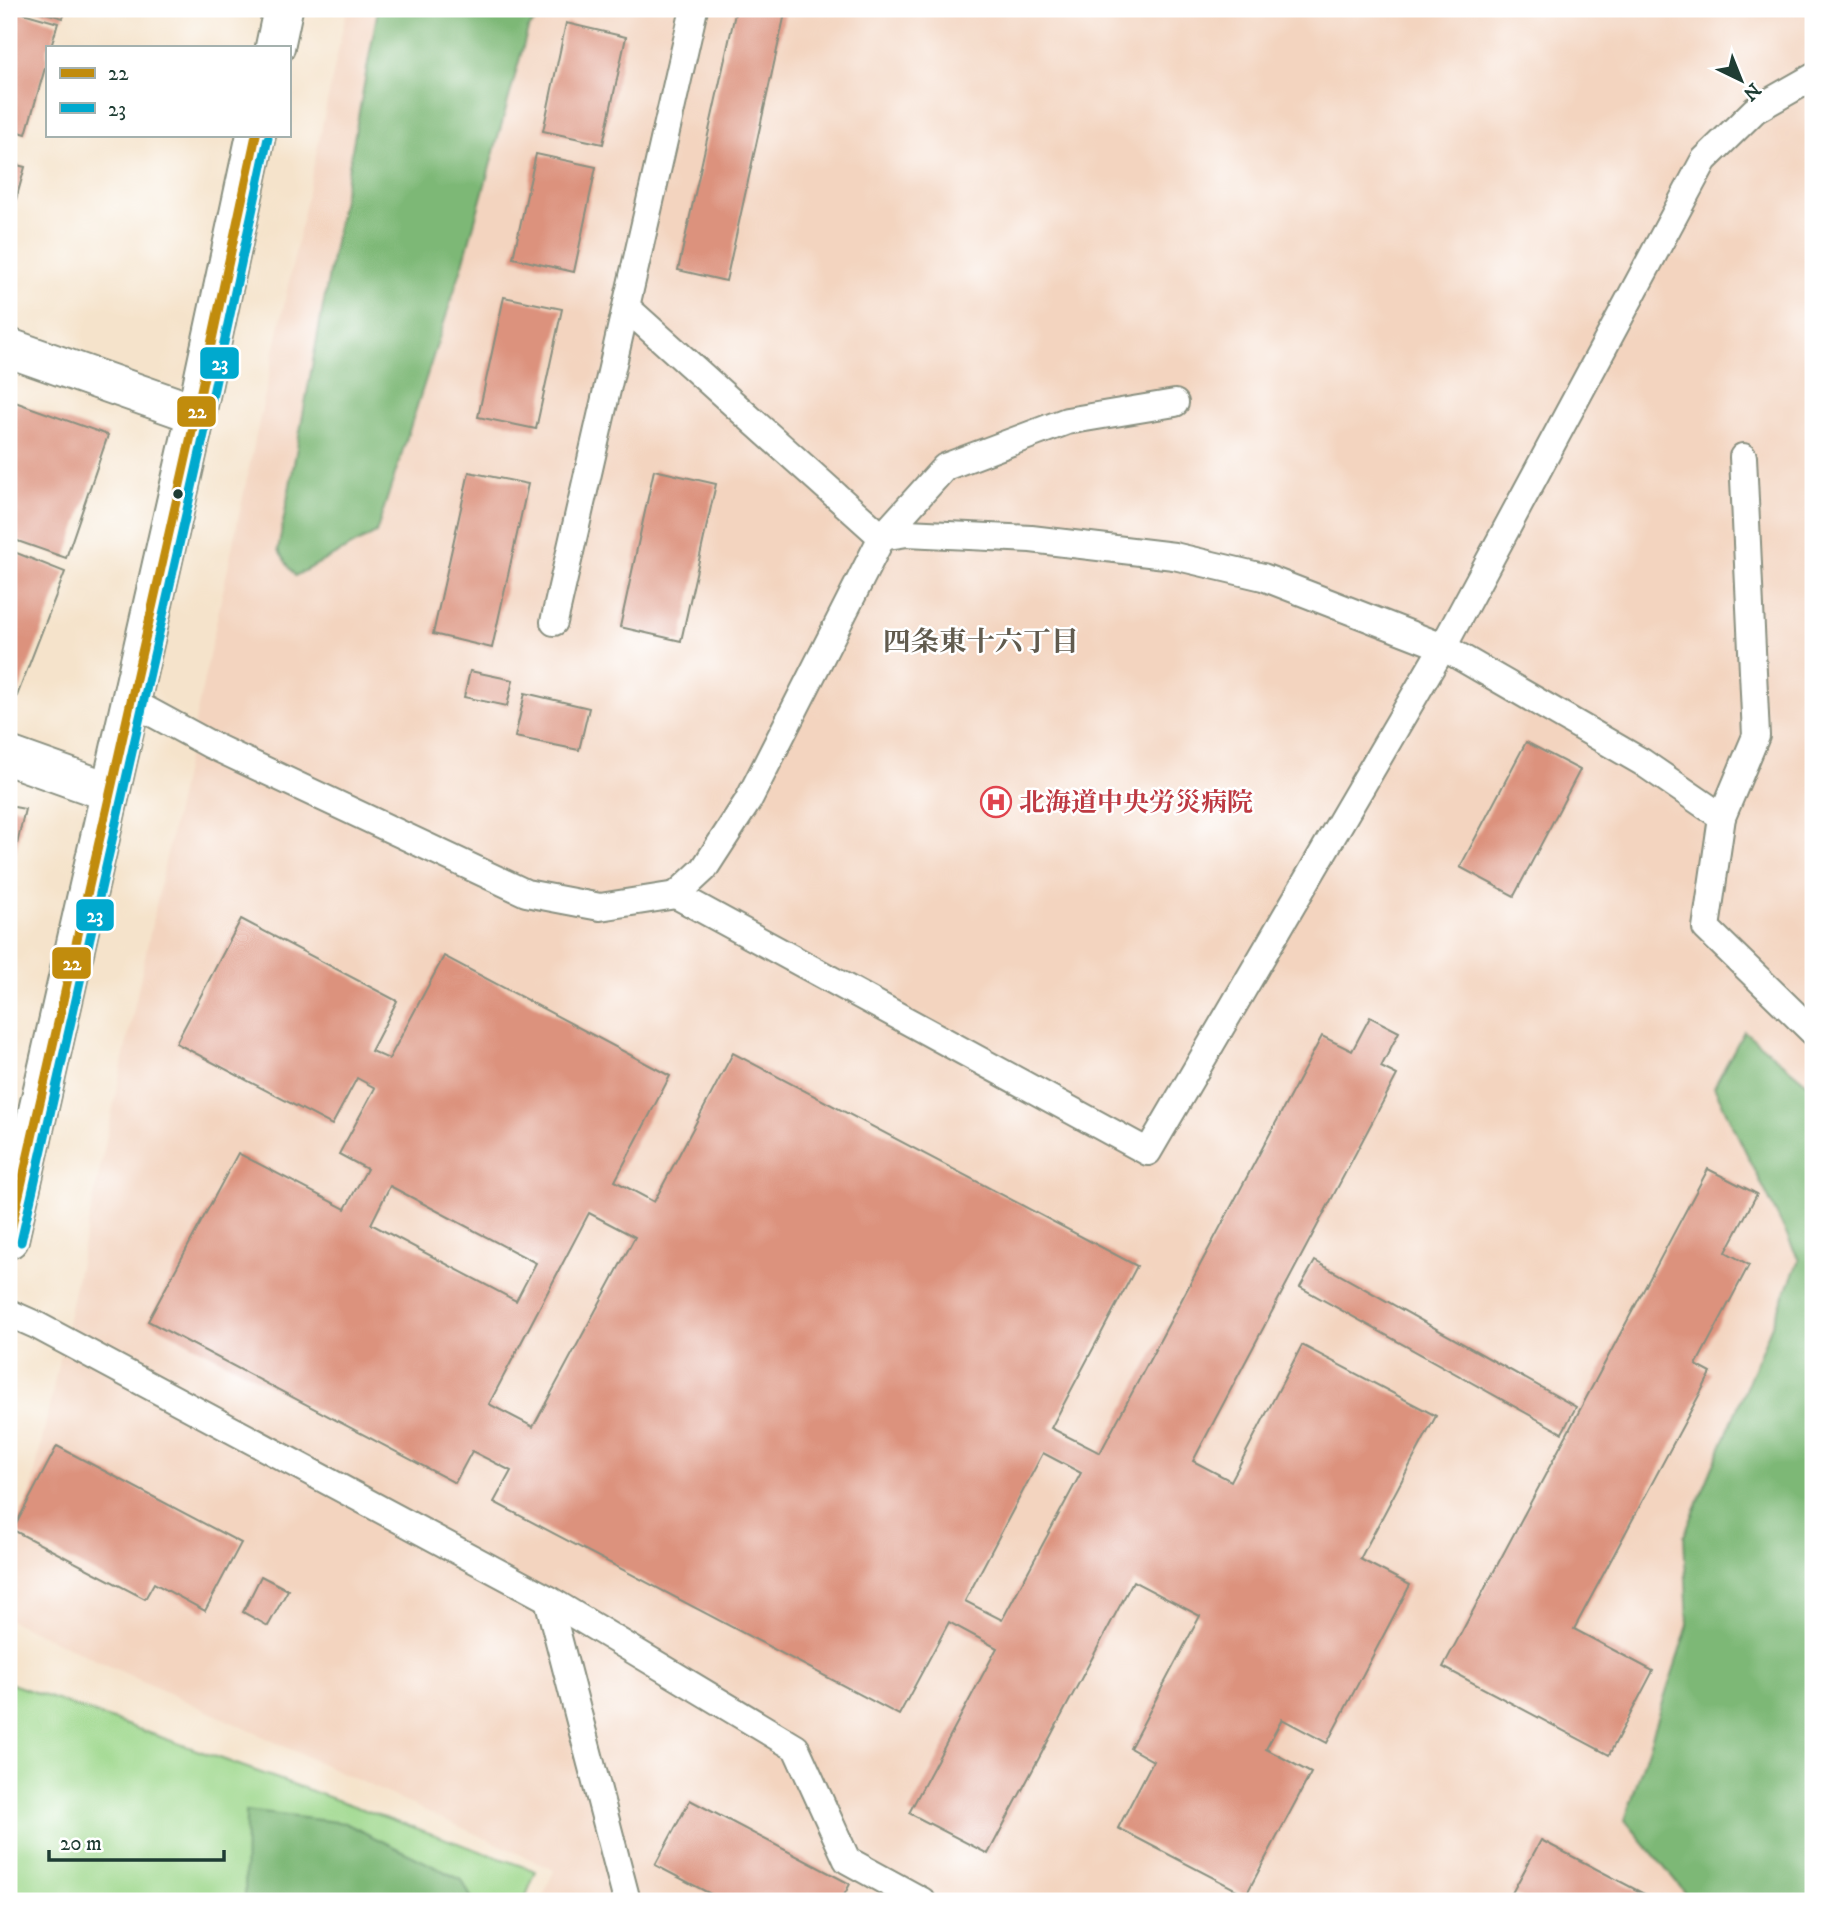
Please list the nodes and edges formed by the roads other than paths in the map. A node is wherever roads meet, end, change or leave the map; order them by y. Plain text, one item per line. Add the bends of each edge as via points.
1 (284, 9) edge
2 (694, 9) edge
3 (275, 46) edge
4 (1813, 77) edge
5 (256, 136) edge
6 (627, 309) junction
7 (9, 348) edge
8 (1175, 403) dead end
9 (196, 414) junction
10 (1744, 457) dead end
11 (882, 537) junction
12 (554, 622) dead end
13 (1443, 647) junction
14 (130, 701) junction
15 (9, 756) edge
16 (110, 792) junction
17 (1722, 817) junction
18 (676, 895) junction
19 (1813, 1032) edge
20 (16, 1170) edge
21 (9, 1239) edge
22 (9, 1312) edge
23 (548, 1599) junction
24 (627, 1901) edge
25 (922, 1901) edge

1 - 3 street
2 - 6 lane
4 - 13 lane via 1755,110 1704,160
5 - 9 street
6 - 11 lane
6 - 12 lane
7 - 9 street
8 - 11 lane via 1067,421 945,467
9 - 14 street
10 - 17 lane via 1756,736
11 - 13 lane via 907,533 1031,539 1174,556 1263,577
11 - 18 lane via 748,801 704,869
13 - 17 lane via 1642,762
13 - 18 lane via 1148,1152
14 - 16 street
14 - 18 lane via 211,746 526,893 600,908
15 - 16 street
16 - 20 street
17 - 19 lane via 1706,928
20 - 21 street
22 - 23 lane
23 - 24 lane
23 - 25 lane via 796,1748 847,1860

